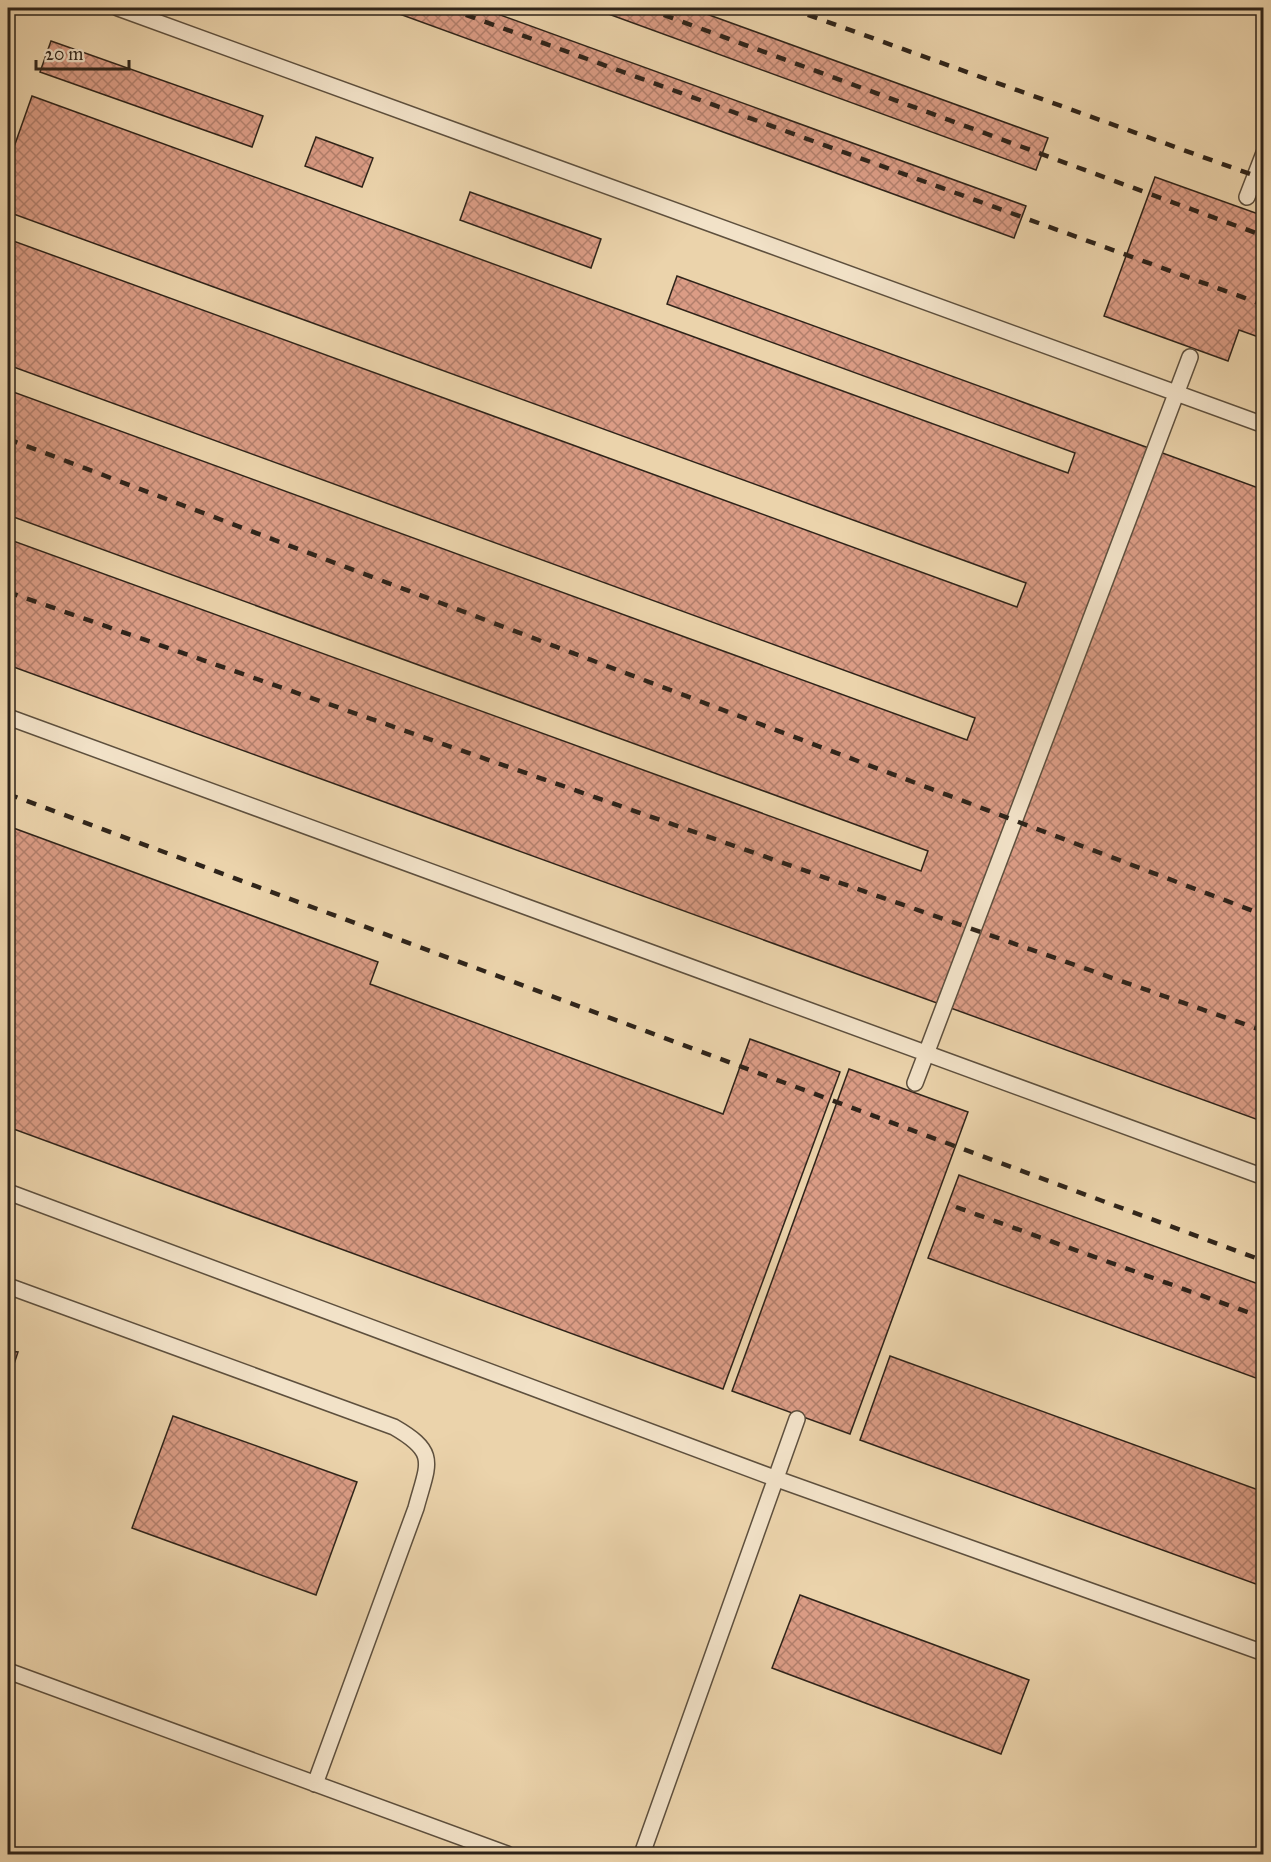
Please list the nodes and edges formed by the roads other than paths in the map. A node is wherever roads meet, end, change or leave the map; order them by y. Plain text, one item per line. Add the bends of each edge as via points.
1 (118, 8) edge
2 (1263, 153) edge
3 (1247, 197) dead end
4 (1190, 357) dead end
5 (1176, 393) junction
6 (1263, 425) edge
7 (8, 717) edge
8 (927, 1053) junction
9 (915, 1083) dead end
10 (1263, 1177) edge
11 (8, 1192) edge
12 (8, 1286) edge
13 (797, 1419) dead end
14 (777, 1479) junction
15 (1263, 1653) edge
16 (8, 1671) edge
17 (315, 1784) junction
18 (507, 1854) edge
19 (642, 1854) edge

1 - 5 lane
2 - 3 lane
4 - 5 lane
5 - 6 lane
5 - 8 lane
7 - 8 lane
8 - 9 lane
8 - 10 lane
11 - 14 lane
12 - 17 lane via 394,1427 418,1441 428,1462 416,1508
13 - 14 lane
14 - 15 lane
14 - 19 lane
16 - 17 lane
17 - 18 lane

